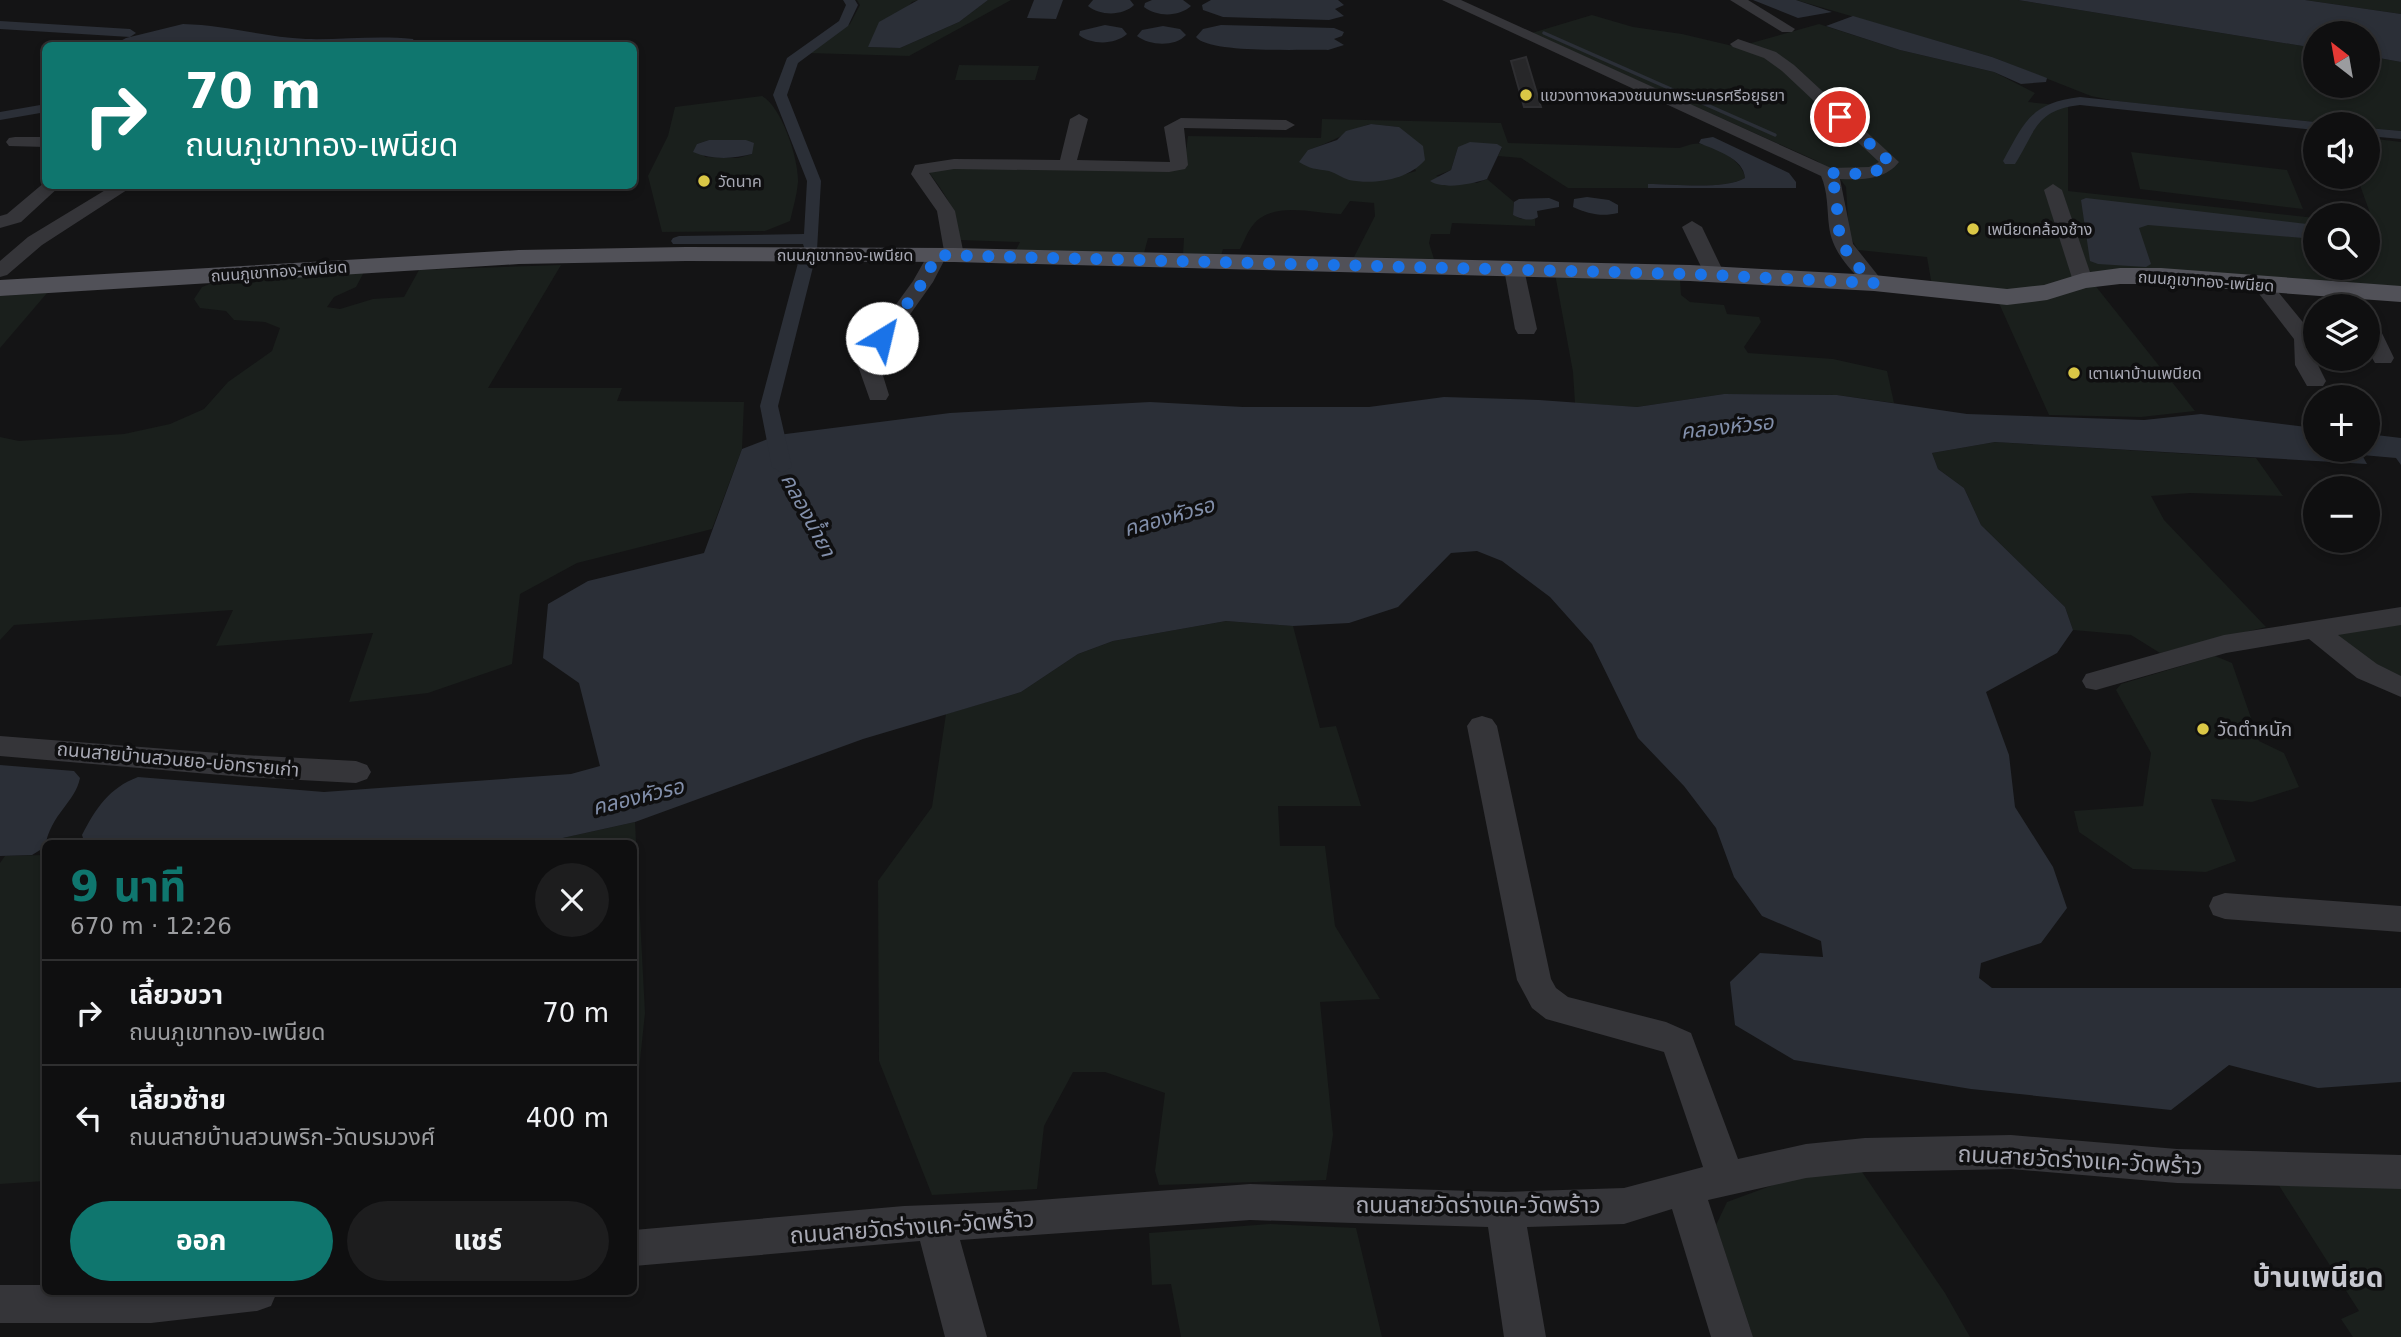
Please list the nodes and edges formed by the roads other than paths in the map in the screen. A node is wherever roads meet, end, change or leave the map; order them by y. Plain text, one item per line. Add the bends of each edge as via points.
1 (1449, 0) edge
2 (1737, 0) edge
3 (1079, 119) dead end
4 (1286, 125) dead end
5 (8, 139) edge
6 (42, 142) edge
7 (0, 155) edge
8 (1067, 166) junction
9 (1828, 173) junction
10 (48, 189) edge
11 (119, 189) edge
12 (2053, 190) dead end
13 (0, 222) edge
14 (1692, 227) dead end
15 (946, 255) junction
16 (1514, 269) junction
17 (0, 271) edge
18 (1715, 275) junction
19 (2083, 281) junction
20 (1874, 283) junction
21 (2263, 285) junction
22 (0, 288) edge
23 (2319, 294) edge
24 (2401, 294) edge
25 (2380, 296) edge
26 (1526, 329) dead end
27 (2380, 352) edge
28 (2383, 358) dead end
29 (2315, 381) dead end
30 (878, 395) dead end
31 (2401, 616) edge
32 (2312, 628) junction
33 (2096, 681) dead end
34 (2401, 688) edge
35 (1482, 726) dead end
36 (0, 746) edge
37 (356, 772) dead end
38 (2225, 906) dead end
39 (2401, 919) edge
40 (2401, 1172) edge
41 (1727, 1180) junction
42 (1685, 1188) junction
43 (1505, 1210) junction
44 (935, 1222) junction
45 (637, 1248) edge
46 (230, 1295) edge
47 (0, 1304) edge
48 (966, 1337) edge
49 (1525, 1337) edge
50 (1732, 1337) edge

1 - 9 street
2 - 9 street via 1787,29 1738,44 1770,55 1788,68 1890,162 1884,169 1866,173
3 - 8 street
4 - 8 street via 1181,123 1173,127 1179,165
5 - 6 street
5 - 7 street
8 - 15 street via 954,164 921,169 950,217
9 - 20 street via 1836,185 1842,243
10 - 13 street via 14,218
11 - 17 street via 60,224
12 - 19 street
14 - 18 street
15 - 16 main road, ถนนภูเขาทอง-เพนียด
15 - 22 main road, ถนนภูเขาทอง-เพนียด via 519,257
15 - 30 street via 871,354 869,366
16 - 18 main road, ถนนภูเขาทอง-เพนียด
16 - 26 street
18 - 20 main road, ถนนภูเขาทอง-เพนียด
19 - 20 main road, ถนนภูเขาทอง-เพนียด via 2007,297
19 - 21 main road, ถนนภูเขาทอง-เพนียด via 2161,276
21 - 23 main road, ถนนภูเขาทอง-เพนียด
21 - 29 street via 2305,338 2306,365
24 - 25 main road, ถนนภูเขาทอง-เพนียด
27 - 28 street
31 - 32 street
32 - 33 street via 2224,644
32 - 34 street via 2367,671
35 - 41 street via 1534,980 1544,998 1558,1009 1678,1043
36 - 37 street, ถนนสายบ้านสวนยอ-บ่อทรายเก่า
38 - 39 street
40 - 41 street, ถนนสายวัดร่างแค-วัดพร้าว via 2177,1166 2011,1152 1865,1155 1806,1161
41 - 42 street, ถนนสายวัดร่างแค-วัดพร้าว
42 - 43 street, ถนนสายวัดร่างแค-วัดพร้าว via 1624,1206
42 - 50 street
43 - 44 street, ถนนสายวัดร่างแค-วัดพร้าว via 1250,1202
43 - 49 street
44 - 45 street, ถนนสายวัดร่างแค-วัดพร้าว
44 - 48 street
46 - 47 street via 151,1304

